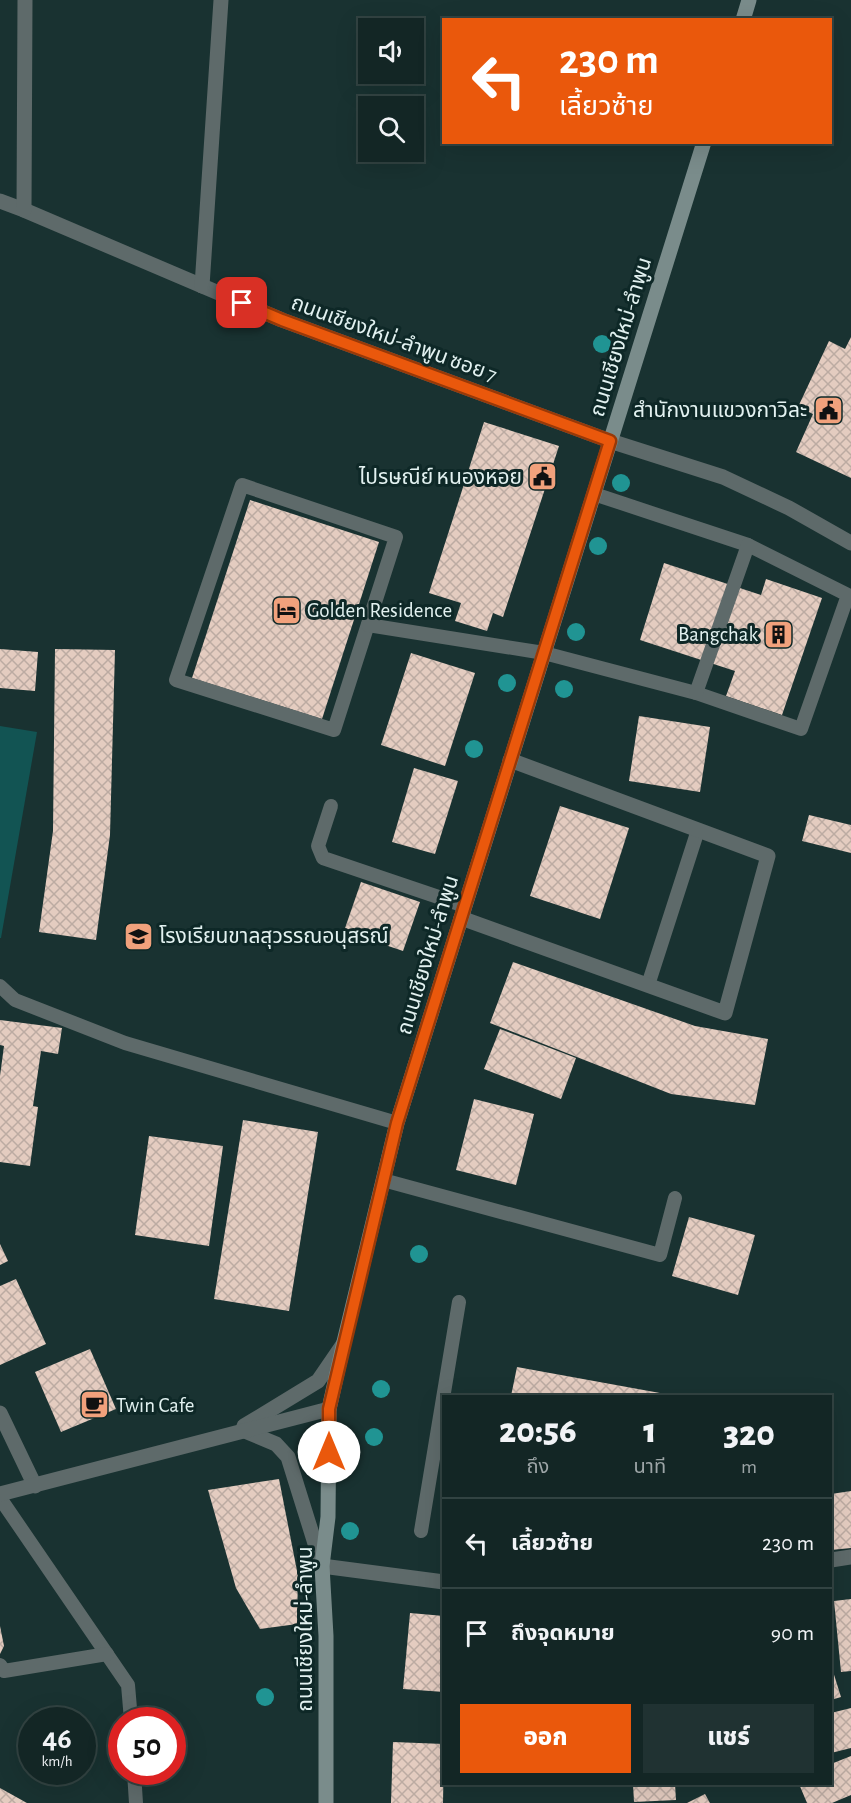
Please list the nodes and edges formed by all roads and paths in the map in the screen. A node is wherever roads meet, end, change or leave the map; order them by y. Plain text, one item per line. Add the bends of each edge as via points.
1 (25, 0) edge
2 (221, 0) edge
3 (749, 0) edge
4 (744, 18) edge
5 (703, 144) edge
6 (0, 201) edge
7 (24, 210) junction
8 (202, 286) junction
9 (610, 441) junction
10 (594, 494) junction
11 (851, 543) edge
12 (748, 545) junction
13 (368, 625) junction
14 (544, 653) junction
15 (696, 693) junction
16 (510, 760) junction
17 (331, 806) dead end
18 (698, 830) junction
19 (463, 912) junction
20 (0, 986) edge
21 (648, 986) junction
22 (397, 1123) junction
23 (383, 1180) junction
24 (675, 1198) dead end
25 (459, 1302) dead end
26 (344, 1342) junction
27 (444, 1395) edge
28 (442, 1405) edge
29 (329, 1409) junction
30 (0, 1413) edge
31 (245, 1431) junction
32 (229, 1435) junction
33 (35, 1486) junction
34 (2, 1506) edge
35 (421, 1532) dead end
36 (851, 1557) edge
37 (832, 1560) edge
38 (322, 1566) junction
39 (442, 1582) edge
40 (107, 1654) junction
41 (0, 1665) edge
42 (130, 1707) edge
43 (135, 1785) edge
44 (136, 1803) edge
45 (326, 1803) edge

1 - 7 street
2 - 8 street
3 - 4 main road
5 - 9 main road, ถนนเชียงใหม่-ลำพูน
6 - 7 street, ถนนเชียงใหม่-ลำพูน ซอย 7
7 - 8 street, ถนนเชียงใหม่-ลำพูน ซอย 7
8 - 9 street, ถนนเชียงใหม่-ลำพูน ซอย 7 via 282,320
9 - 10 main road, ถนนเชียงใหม่-ลำพูน
9 - 11 street, ถนนเชียงใหม่-ลำพูน ซอย 7 via 723,477
10 - 12 lane
10 - 14 main road, ถนนเชียงใหม่-ลำพูน
12 - 15 lane
12 - 15 lane via 848,595 801,729
13 - 13 lane via 334,730 176,680 242,485 396,537
13 - 14 lane
14 - 15 lane
14 - 16 main road, ถนนเชียงใหม่-ลำพูน
16 - 18 street
16 - 19 main road, ถนนเชียงใหม่-ลำพูน
17 - 19 lane via 318,846 323,858
18 - 21 lane
18 - 21 street via 768,856 725,1013
19 - 21 street
19 - 22 main road, ถนนเชียงใหม่-ลำพูน
20 - 22 lane via 15,1000 125,1043
22 - 23 main road, ถนนเชียงใหม่-ลำพูน
23 - 24 lane via 660,1255
23 - 26 main road, ถนนเชียงใหม่-ลำพูน
25 - 27 lane
26 - 29 main road, ถนนเชียงใหม่-ลำพูน
26 - 32 street via 318,1381
28 - 35 lane
29 - 31 street
29 - 38 main road, ถนนเชียงใหม่-ลำพูน via 328,1517
30 - 33 street
31 - 32 street
31 - 38 street via 276,1444 288,1457
32 - 33 street
33 - 34 street
34 - 40 lane
36 - 37 street
38 - 39 street
38 - 45 main road, ถนนเชียงใหม่-ลำพูน
40 - 41 lane via 4,1671
40 - 42 lane via 128,1685
43 - 44 lane

